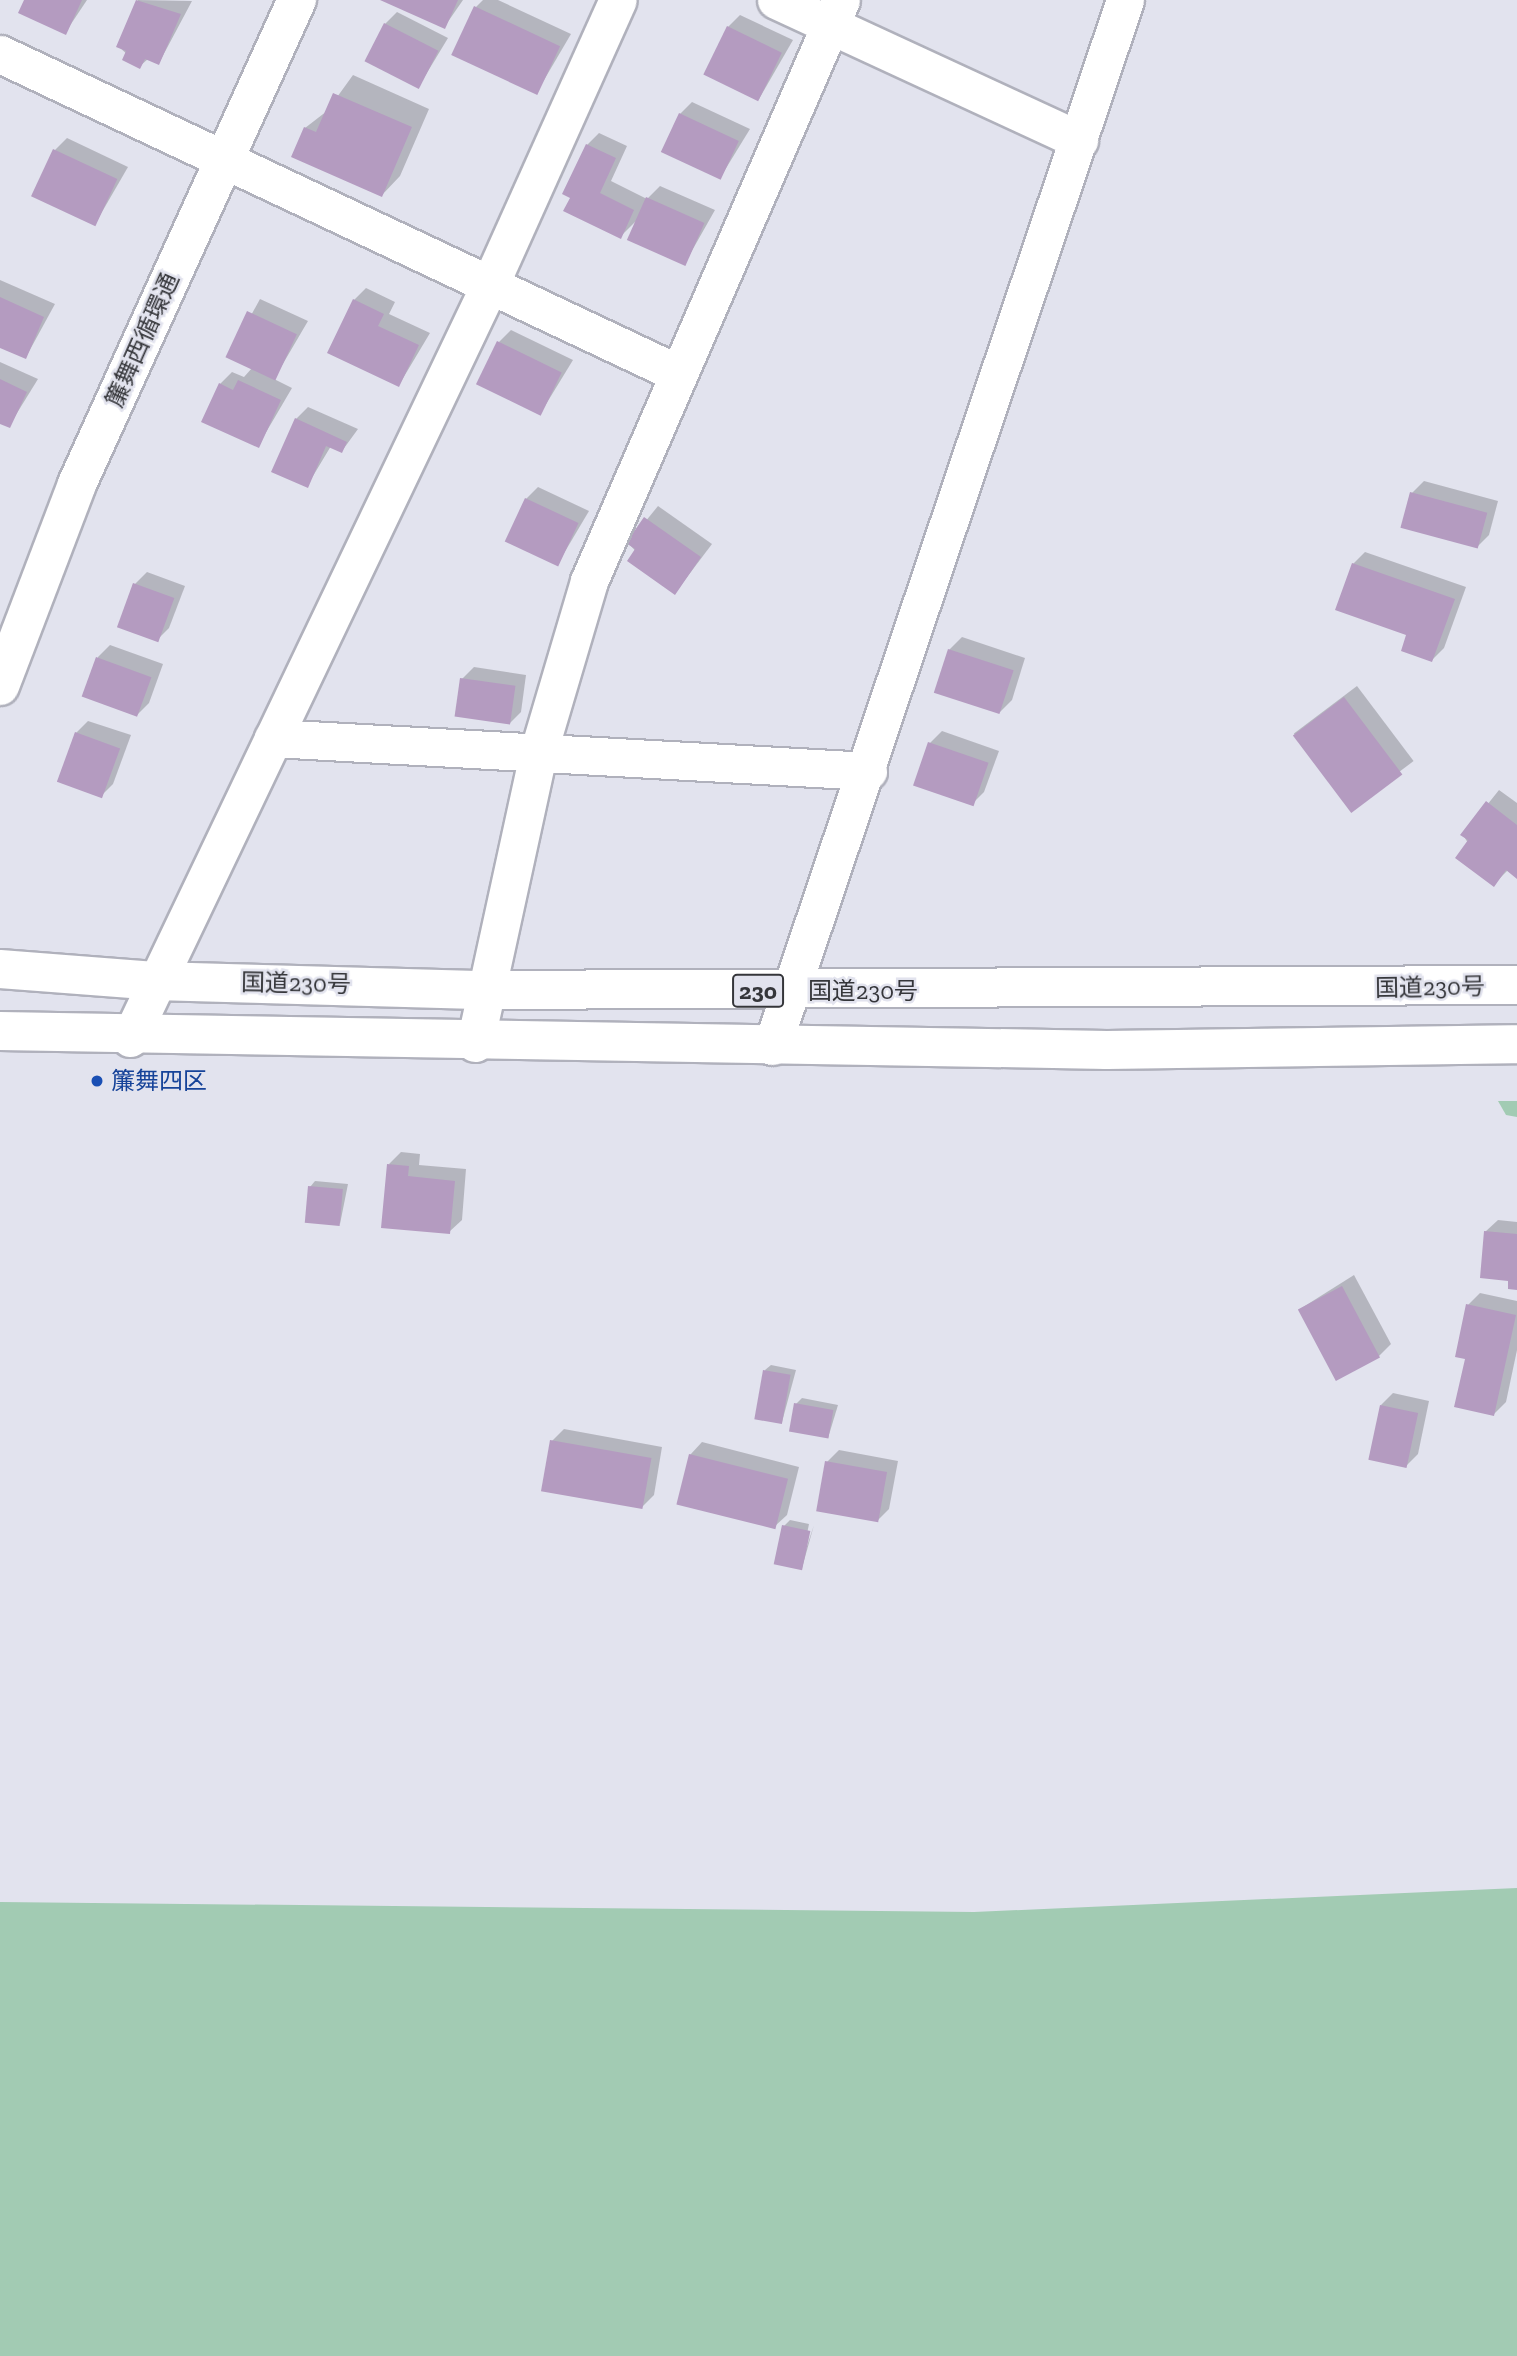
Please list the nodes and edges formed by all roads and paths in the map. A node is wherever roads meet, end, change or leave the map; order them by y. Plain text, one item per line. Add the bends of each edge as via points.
1 (297, 0) edge
2 (618, 0) edge
3 (776, 0) edge
4 (1125, 0) edge
5 (835, 12) edge
6 (0, 54) edge
7 (1079, 140) junction
8 (223, 160) junction
9 (491, 282) junction
10 (676, 373) junction
11 (0, 686) edge
12 (273, 738) junction
13 (539, 750) junction
14 (868, 771) junction
15 (0, 970) edge
16 (155, 981) junction
17 (1517, 985) edge
18 (486, 990) junction
19 (791, 991) junction
20 (0, 1031) edge
21 (130, 1038) junction
22 (475, 1043) junction
23 (1517, 1044) edge
24 (772, 1046) junction

1 - 8 main road, 簾舞西循環通
2 - 9 street
3 - 5 street
4 - 7 street
5 - 7 street
5 - 10 street
6 - 8 street
7 - 14 street
8 - 9 street
8 - 11 main road, 簾舞西循環通 via 77,484
9 - 10 street
9 - 12 street
10 - 13 street via 589,582
12 - 13 street
12 - 16 street
13 - 14 street
13 - 18 street
14 - 19 street
15 - 16 main road, 国道230号 / 230
16 - 18 main road, 国道230号 / 230
16 - 21 street
17 - 19 main road, 国道230号 / 230
18 - 19 main road, 国道230号 / 230
18 - 22 street
19 - 24 street
20 - 21 main road, 230
21 - 22 main road, 230
22 - 24 main road, 230
23 - 24 main road, 230 via 1107,1050

